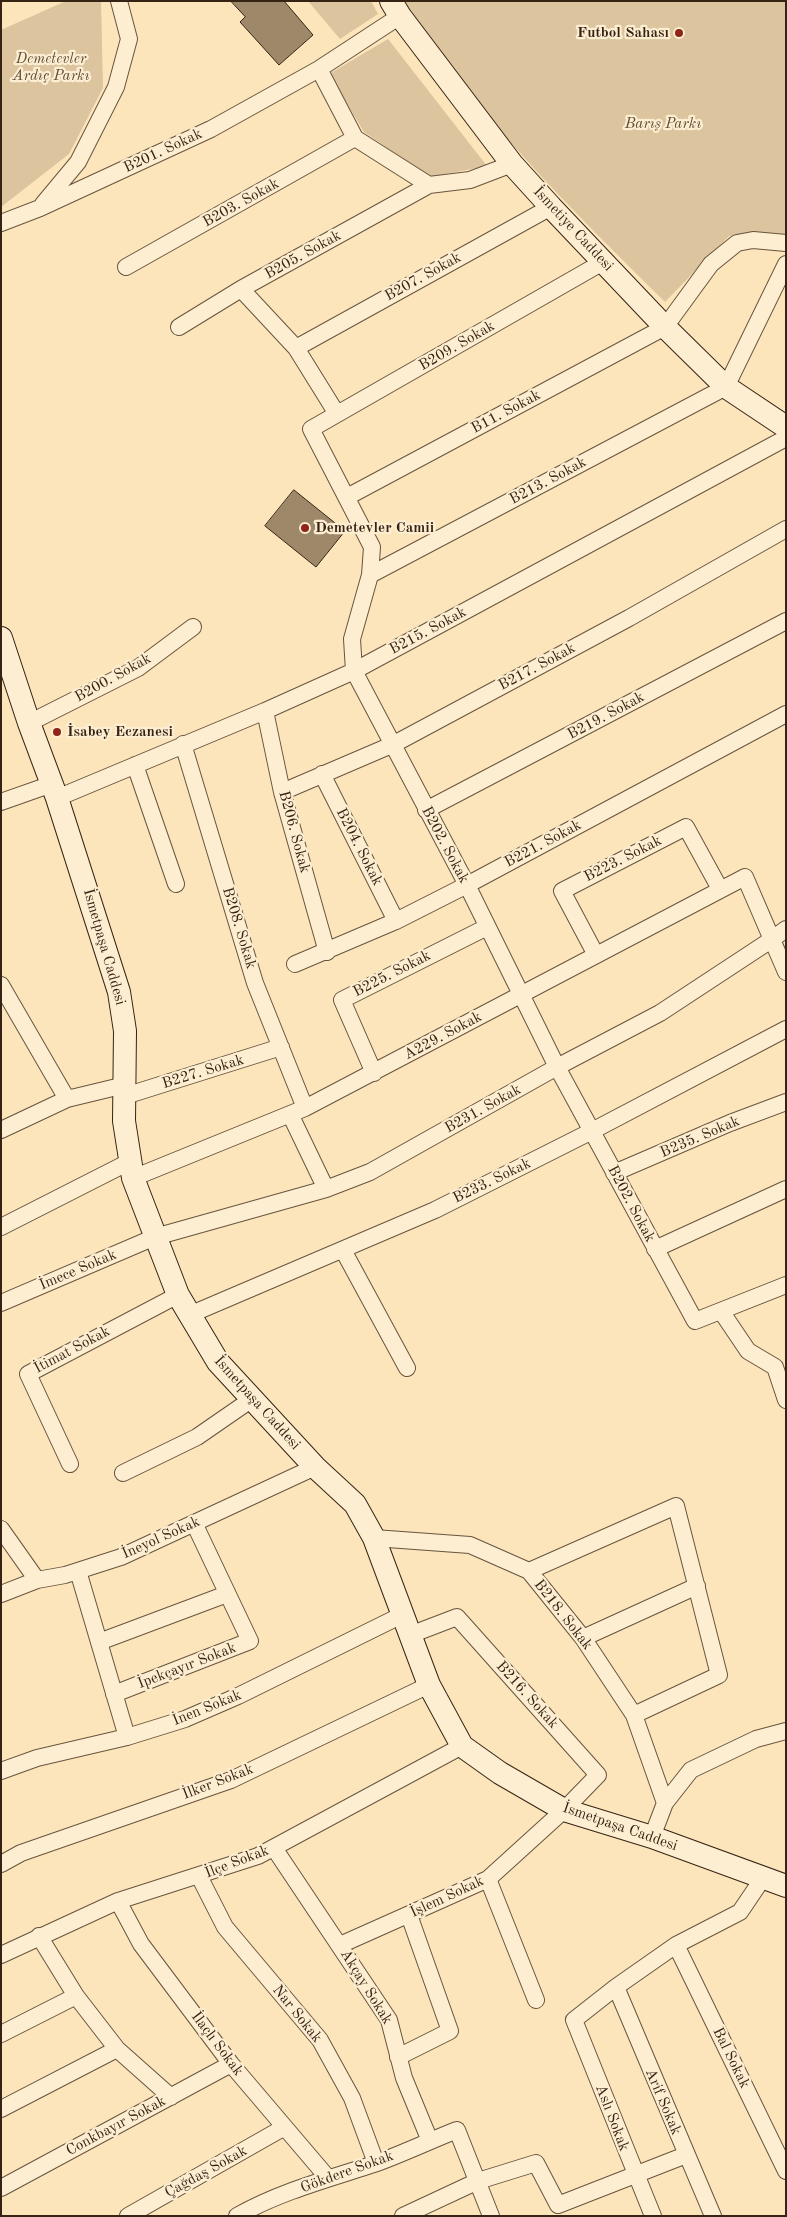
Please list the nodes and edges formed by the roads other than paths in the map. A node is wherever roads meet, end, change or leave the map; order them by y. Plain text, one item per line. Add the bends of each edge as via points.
1 (119, 1) edge
2 (396, 9) edge
3 (319, 68) junction
4 (356, 138) junction
5 (512, 164) junction
6 (429, 185) junction
7 (551, 207) junction
8 (40, 208) junction
9 (1, 223) edge
10 (786, 243) edge
11 (603, 262) junction
12 (786, 264) edge
13 (126, 267) dead end
14 (241, 289) junction
15 (179, 327) dead end
16 (665, 327) junction
17 (296, 348) junction
18 (726, 387) junction
19 (337, 414) junction
20 (786, 427) edge
21 (310, 429) joint
22 (786, 438) edge
23 (347, 497) junction
24 (786, 529) edge
25 (370, 575) junction
26 (786, 621) edge
27 (193, 627) dead end
28 (1, 638) edge
29 (5, 662) edge
30 (354, 671) junction
31 (265, 711) junction
32 (786, 714) edge
33 (29, 723) junction
34 (183, 744) junction
35 (394, 744) junction
36 (135, 764) junction
37 (322, 774) junction
38 (55, 791) junction
39 (282, 792) junction
40 (1, 802) edge
41 (426, 810) junction
42 (176, 884) dead end
43 (467, 885) junction
44 (720, 889) junction
45 (396, 921) junction
46 (488, 927) junction
47 (786, 929) edge
48 (771, 940) junction
49 (327, 952) junction
50 (596, 955) junction
51 (295, 964) dead end
52 (786, 972) edge
53 (1, 984) edge
54 (521, 993) junction
55 (786, 1030) edge
56 (281, 1048) junction
57 (557, 1067) junction
58 (374, 1073) junction
59 (125, 1091) junction
60 (66, 1099) junction
61 (786, 1102) edge
62 (305, 1108) junction
63 (290, 1114) junction
64 (1, 1130) edge
65 (592, 1131) junction
66 (131, 1170) junction
67 (614, 1173) junction
68 (326, 1189) junction
69 (786, 1190) edge
70 (1, 1227) edge
71 (155, 1237) junction
72 (655, 1249) junction
73 (344, 1250) junction
74 (786, 1285) edge
75 (178, 1294) junction
76 (1, 1303) edge
77 (721, 1311) junction
78 (189, 1315) junction
79 (780, 1363) edge
80 (408, 1368) dead end
81 (252, 1399) junction
82 (786, 1400) edge
83 (70, 1464) dead end
84 (315, 1467) junction
85 (122, 1473) dead end
86 (194, 1523) junction
87 (1, 1530) edge
88 (374, 1538) junction
89 (78, 1570) junction
90 (529, 1571) junction
91 (38, 1580) junction
92 (697, 1586) junction
93 (1, 1594) edge
94 (228, 1594) junction
95 (406, 1625) junction
96 (584, 1638) junction
97 (99, 1642) junction
98 (429, 1685) junction
99 (114, 1694) junction
100 (634, 1715) junction
101 (786, 1731) edge
102 (126, 1737) junction
103 (462, 1746) junction
104 (1, 1771) edge
105 (665, 1803) junction
106 (564, 1810) junction
107 (652, 1837) junction
108 (274, 1848) junction
109 (1, 1864) edge
110 (200, 1876) junction
111 (763, 1878) junction
112 (488, 1879) junction
113 (786, 1886) edge
114 (118, 1901) junction
115 (409, 1915) junction
116 (39, 1936) junction
117 (340, 1945) junction
118 (676, 1945) junction
119 (1, 1955) edge
120 (616, 1987) junction
121 (76, 1996) junction
122 (536, 2000) dead end
123 (1, 2034) edge
124 (118, 2049) junction
125 (398, 2057) junction
126 (231, 2064) junction
127 (171, 2098) junction
128 (1, 2109) edge
129 (284, 2128) junction
130 (430, 2141) junction
131 (686, 2155) junction
132 (376, 2163) junction
133 (786, 2171) edge
134 (635, 2175) junction
135 (328, 2178) junction
136 (478, 2181) junction
137 (1, 2188) edge
138 (560, 2210) edge
139 (128, 2216) edge
140 (237, 2216) edge
141 (404, 2216) edge
142 (491, 2216) edge
143 (653, 2216) edge
144 (713, 2216) edge

1 - 8 street via 129,39 116,87 78,162
2 - 3 street, B201. Sokak
2 - 5 main road, İsmetiye Caddesi
3 - 4 street
3 - 8 street, B201. Sokak via 211,129
4 - 6 street
4 - 13 street, B203. Sokak
5 - 6 street via 470,180
5 - 7 main road, İsmetiye Caddesi
6 - 14 street, B205. Sokak
7 - 11 main road, İsmetiye Caddesi
7 - 17 street, B207. Sokak
8 - 9 street, B201. Sokak
10 - 16 street via 754,240 737,243 710,264
11 - 16 main road, İsmetiye Caddesi
11 - 19 street, B209. Sokak
12 - 18 street
14 - 15 street, B205. Sokak
14 - 17 street
16 - 18 main road, İsmetiye Caddesi
16 - 23 street, B11. Sokak
17 - 19 street
18 - 20 main road, İsmetiye Caddesi
18 - 25 street, B213. Sokak
19 - 21 street, B209. Sokak
21 - 23 street, B202. Sokak
22 - 30 street, B215. Sokak
23 - 25 street, B202. Sokak via 372,547
24 - 35 street, B217. Sokak
25 - 30 street, B202. Sokak via 352,638
26 - 41 street, B219. Sokak
27 - 33 street, B200. Sokak via 138,668
28 - 29 main road, İsmetpaşa Caddesi
29 - 33 main road, İsmetpaşa Caddesi
30 - 31 street, B215. Sokak
30 - 35 street, B202. Sokak
31 - 34 street, B215. Sokak
31 - 39 street, B206. Sokak
32 - 43 street, B221. Sokak
33 - 38 main road, İsmetpaşa Caddesi
34 - 36 street, B215. Sokak
34 - 56 street, B208. Sokak via 255,983
35 - 37 street, B217. Sokak
35 - 41 street, B202. Sokak
36 - 38 street, B215. Sokak
36 - 42 street
37 - 39 street, B217. Sokak
37 - 45 street, B204. Sokak
38 - 40 street, B215. Sokak
38 - 59 main road, İsmetpaşa Caddesi via 119,992 125,1031
39 - 49 street, B206. Sokak
41 - 43 street, B202. Sokak
43 - 45 street, B221. Sokak
43 - 46 street, B202. Sokak
44 - 48 street, A229. Sokak via 745,877
44 - 50 street, A229. Sokak
44 - 50 street, B223. Sokak via 686,826 562,891
45 - 49 street, B221. Sokak
46 - 54 street, B202. Sokak
46 - 58 street, B225. Sokak via 342,1000
47 - 48 street, B231. Sokak
48 - 52 street
48 - 57 street, B231. Sokak via 660,1013
49 - 51 street, B221. Sokak
50 - 54 street, A229. Sokak
53 - 60 street
54 - 57 street, B202. Sokak
54 - 58 street, A229. Sokak
55 - 65 street, B233. Sokak
56 - 59 street, B227. Sokak
56 - 62 street, B208. Sokak
57 - 65 street, B202. Sokak
57 - 68 street, B231. Sokak via 370,1172
58 - 62 street, A229. Sokak
59 - 60 street, B227. Sokak
59 - 66 main road, İsmetpaşa Caddesi via 124,1120
60 - 64 street, B227. Sokak
61 - 67 street, B235. Sokak
62 - 63 street, A229. Sokak
63 - 66 street, A229. Sokak
63 - 68 street
65 - 67 street, B202. Sokak
65 - 73 street, B233. Sokak via 435,1210
66 - 70 street, A229. Sokak
66 - 71 main road, İsmetpaşa Caddesi
67 - 72 street, B202. Sokak
68 - 71 street, B231. Sokak
69 - 72 street
71 - 75 main road, İsmetpaşa Caddesi
71 - 76 street, İmece Sokak
72 - 77 street, B202. Sokak via 695,1321
73 - 78 street, B233. Sokak
73 - 80 street
74 - 77 street
75 - 78 main road, İsmetpaşa Caddesi
75 - 83 street, İtimat Sokak via 28,1374
77 - 79 street via 748,1351
78 - 81 main road, İsmetpaşa Caddesi via 218,1362
79 - 82 street
81 - 84 main road, İsmetpaşa Caddesi
81 - 85 street via 197,1436
84 - 86 street, İneyol Sokak
84 - 88 main road, İsmetpaşa Caddesi via 354,1504
86 - 89 street, İneyol Sokak via 121,1557
86 - 94 street, İpekçayır Sokak
87 - 91 street
88 - 90 street, B218. Sokak via 470,1545
88 - 95 main road, İsmetpaşa Caddesi
89 - 91 street, İneyol Sokak
89 - 97 street
90 - 92 street via 676,1506
90 - 96 street, B218. Sokak
91 - 93 street, İneyol Sokak
92 - 96 street
92 - 100 street via 719,1675
94 - 97 street
94 - 99 street, İpekçayır Sokak via 250,1642
95 - 98 main road, İsmetpaşa Caddesi
95 - 102 street, İnen Sokak via 185,1718
95 - 106 street, B216. Sokak via 457,1616 598,1775
96 - 100 street, B218. Sokak
97 - 99 street
98 - 103 main road, İsmetpaşa Caddesi
98 - 109 street, İlker Sokak via 231,1780 22,1853
99 - 102 street
100 - 105 street, B218. Sokak
101 - 105 street via 756,1739 691,1770
102 - 104 street, İnen Sokak via 37,1758
103 - 106 main road, İsmetpaşa Caddesi via 500,1773
103 - 108 street, İlçe Sokak
105 - 107 street
106 - 107 main road, İsmetpaşa Caddesi
106 - 112 street, İşlem Sokak
107 - 111 main road, İsmetpaşa Caddesi
108 - 110 street, İlçe Sokak
108 - 117 street, Akçay Sokak
110 - 114 street, İlçe Sokak
110 - 132 street, Nar Sokak via 225,1927 320,2040 352,2098
111 - 113 main road, İsmetpaşa Caddesi
111 - 118 street via 740,1912
112 - 115 street, İşlem Sokak
112 - 122 street
114 - 116 street, İlçe Sokak
114 - 126 street, İlaçlı Sokak via 141,1944
115 - 117 street, İşlem Sokak
115 - 125 street via 450,2031
116 - 119 street, İlçe Sokak
116 - 121 street
117 - 125 street, Akçay Sokak via 389,2020
118 - 120 street
118 - 133 street, Bal Sokak
120 - 131 street, Arif Sokak
120 - 134 street, Aslı Sokak via 574,2020
121 - 123 street
121 - 124 street
124 - 127 street
124 - 128 street
125 - 130 street, Akçay Sokak
126 - 127 street, Conkbayır Sokak
126 - 129 street, İlaçlı Sokak
127 - 137 street, Conkbayır Sokak
129 - 135 street, İlaçlı Sokak
129 - 139 street, Çağdaş Sokak
130 - 132 street, Gökdere Sokak
130 - 136 street, Gökdere Sokak via 457,2130
131 - 134 street
131 - 144 street, Arif Sokak
132 - 135 street, Gökdere Sokak
134 - 138 street
134 - 143 street, Aslı Sokak
135 - 140 street, Gökdere Sokak
136 - 138 street via 536,2163
136 - 141 street
136 - 142 street

